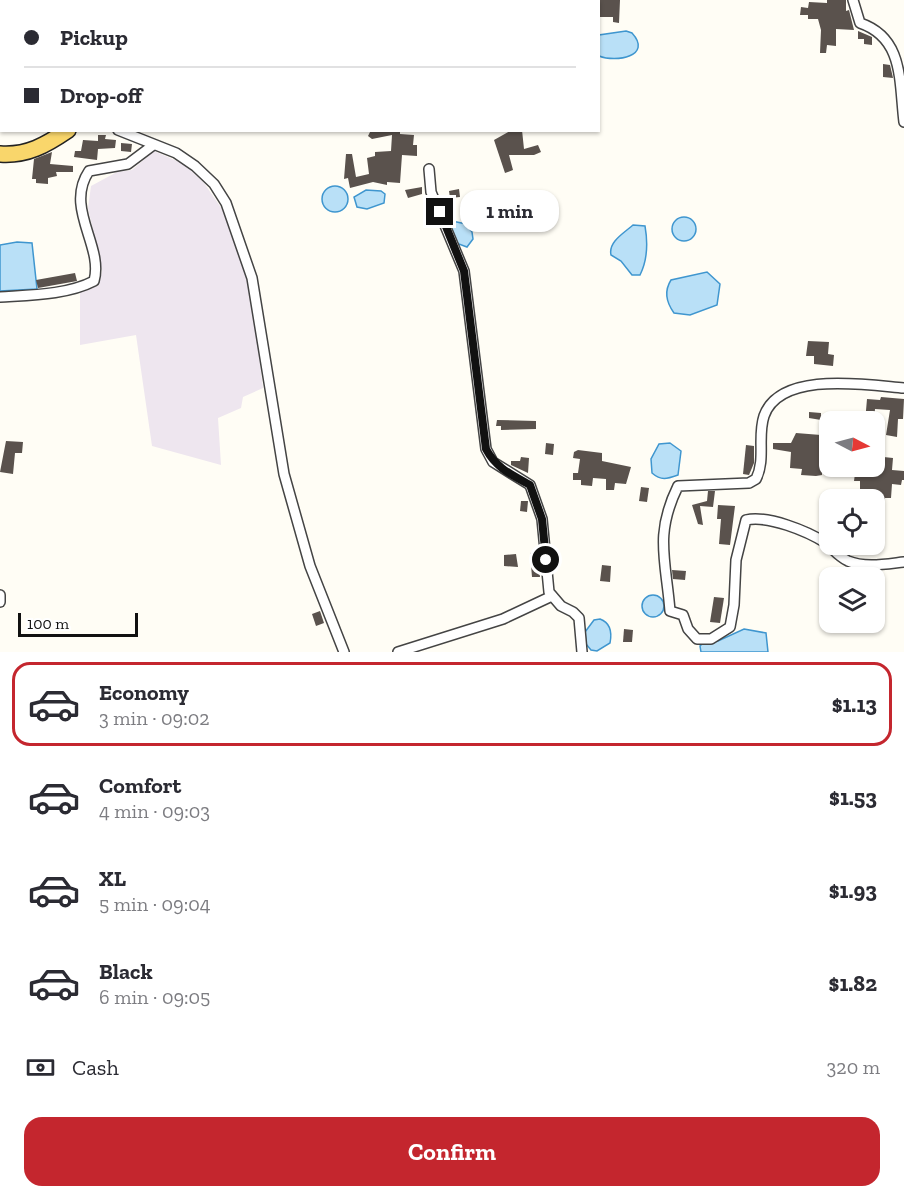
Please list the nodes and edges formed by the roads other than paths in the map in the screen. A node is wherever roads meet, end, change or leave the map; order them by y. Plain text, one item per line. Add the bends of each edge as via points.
1 (853, 0) edge
2 (904, 122) edge
3 (65, 132) edge
4 (122, 132) edge
5 (152, 146) junction
6 (0, 154) edge
7 (429, 169) dead end
8 (0, 297) edge
9 (904, 388) edge
10 (904, 562) edge
11 (0, 595) edge
12 (552, 596) junction
13 (0, 602) edge
14 (344, 652) edge
15 (398, 652) edge
16 (582, 652) edge

1 - 2 street via 860,23 873,27 897,52 903,70
3 - 6 main road via 38,148 16,155
4 - 5 street
5 - 8 street via 128,164 88,171 80,184 82,213 97,271 94,281 47,294
5 - 14 street via 176,153 195,166 214,184 226,203 252,278 284,474 310,566
7 - 12 street via 431,192 464,271 486,449 493,462 530,485 542,519
9 - 10 street via 855,382 811,386 786,394 765,413 756,479 749,483 678,486 665,518 661,543 670,611 683,615 697,639 711,639 730,627 736,560 746,520 771,520 807,532 849,561 870,565
11 - 13 street
12 - 15 street via 503,619
12 - 16 street via 579,618

